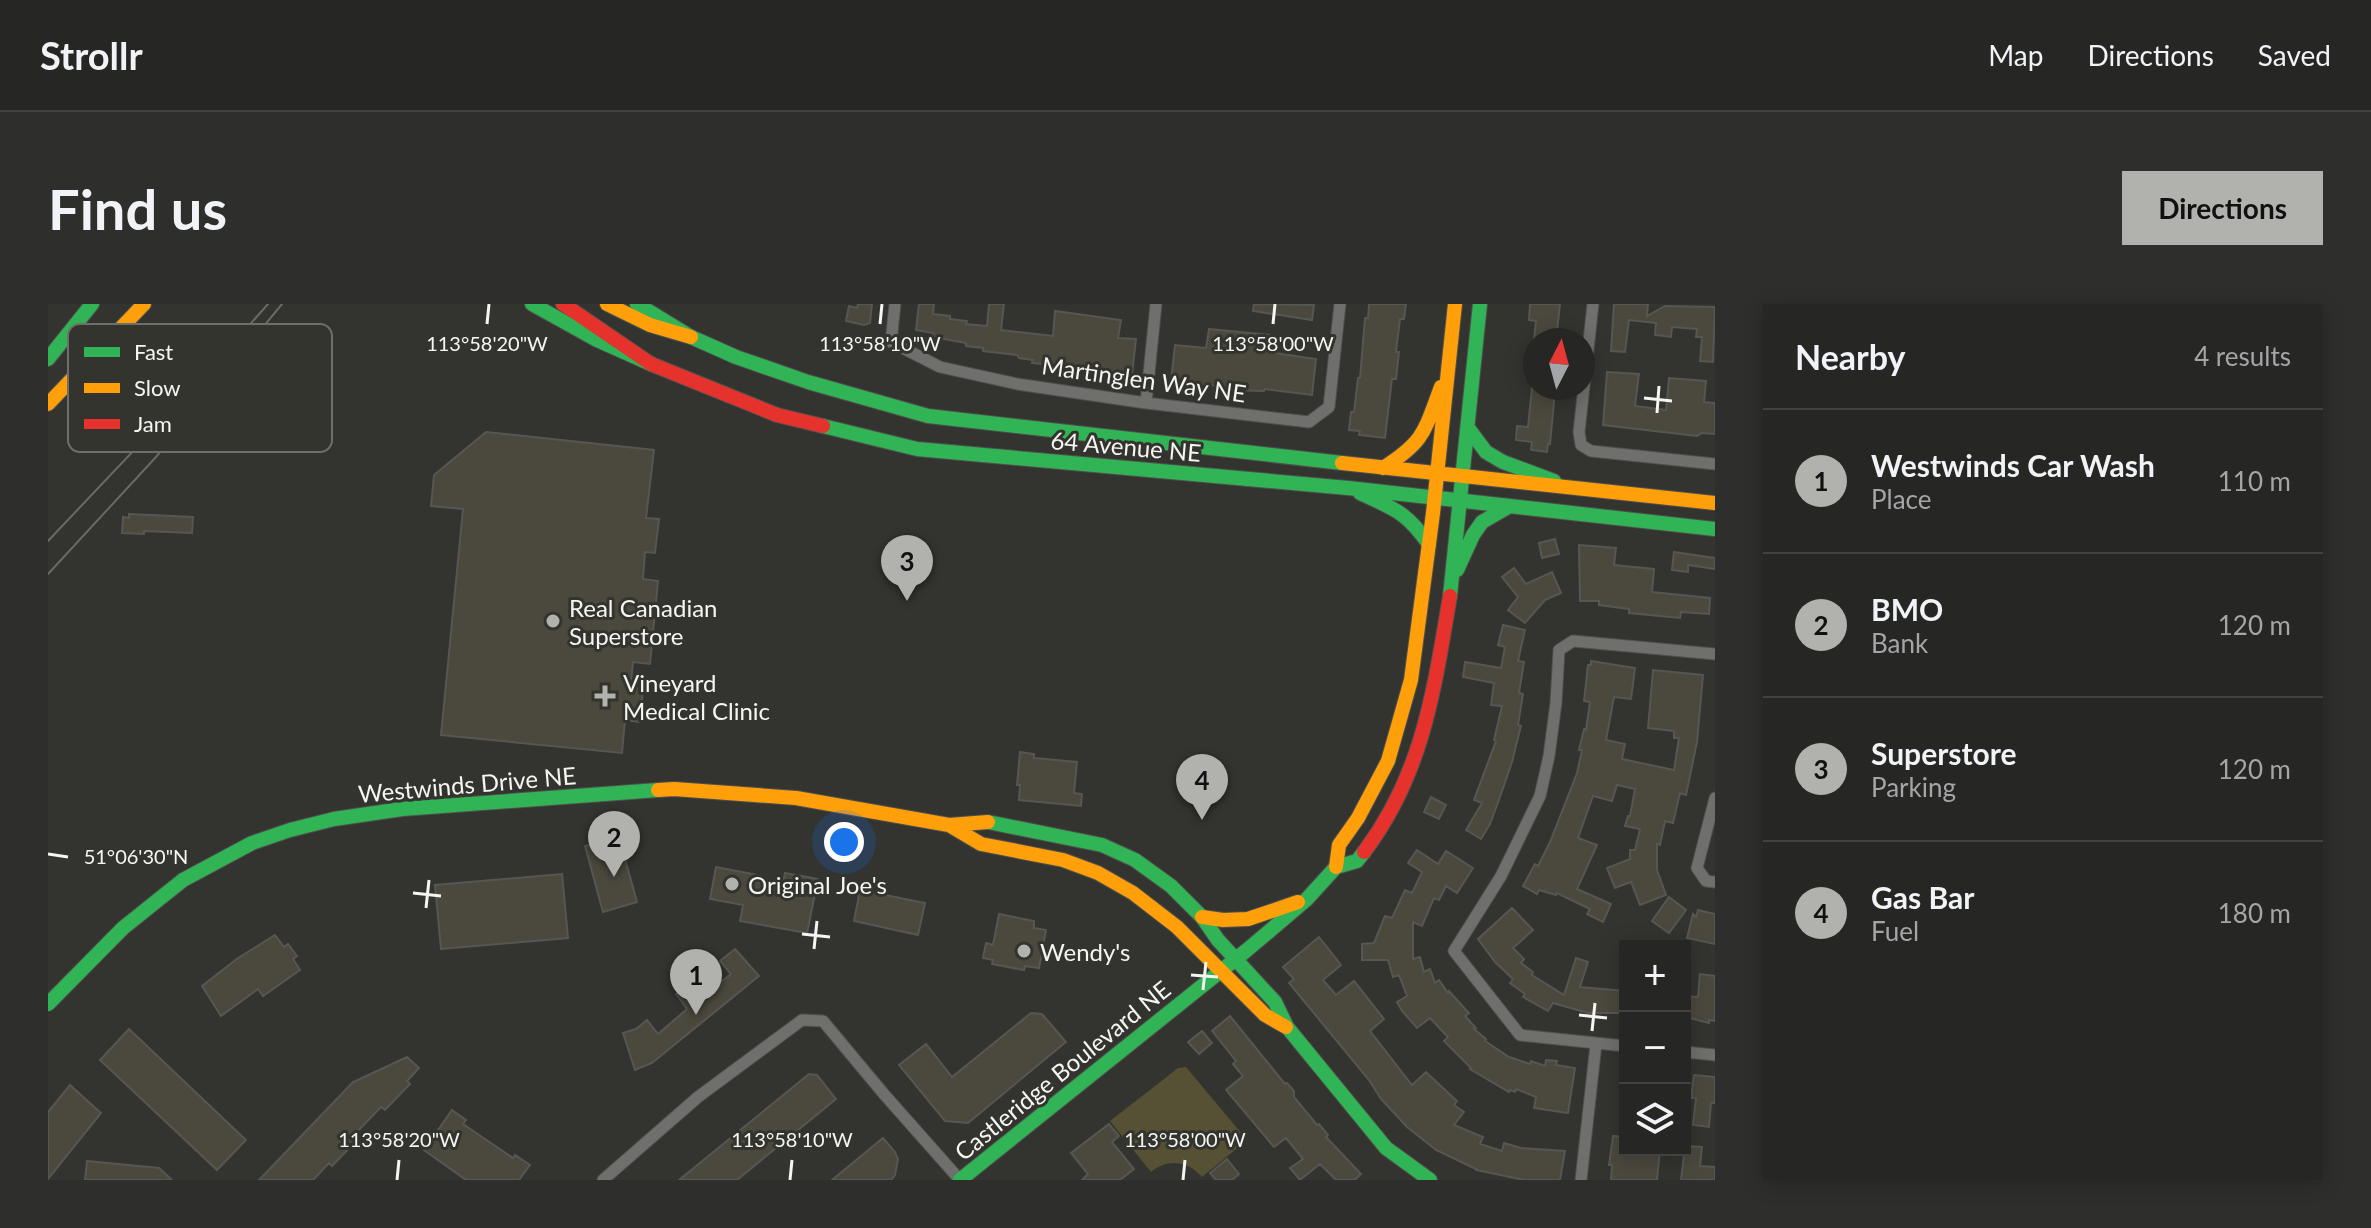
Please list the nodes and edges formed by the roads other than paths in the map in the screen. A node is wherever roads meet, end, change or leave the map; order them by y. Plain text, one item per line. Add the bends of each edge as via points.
1 (92, 304) edge
2 (144, 304) edge
3 (532, 304) edge
4 (563, 304) edge
5 (607, 304) edge
6 (637, 304) edge
7 (895, 304) edge
8 (1156, 304) edge
9 (1340, 304) edge
10 (1455, 304) edge
11 (1480, 304) edge
12 (1593, 304) edge
13 (76, 324) edge
14 (125, 324) edge
15 (68, 334) edge
16 (691, 337) junction
17 (48, 359) edge
18 (651, 364) junction
19 (1447, 369) junction
20 (68, 383) edge
21 (1146, 403) junction
22 (48, 404) edge
23 (1468, 428) junction
24 (1715, 464) edge
25 (1383, 468) junction
26 (1437, 474) junction
27 (1463, 477) junction
28 (1348, 488) junction
29 (1572, 488) junction
30 (1435, 498) junction
31 (1461, 501) junction
32 (1715, 503) edge
33 (1508, 507) junction
34 (1715, 529) edge
35 (1429, 544) junction
36 (1452, 581) junction
37 (1715, 654) edge
38 (1715, 798) edge
39 (949, 825) junction
40 (1336, 867) junction
41 (1715, 882) edge
42 (1306, 900) junction
43 (1202, 917) junction
44 (1236, 958) junction
45 (1220, 972) junction
46 (48, 1004) edge
47 (1287, 1027) junction
48 (1596, 1044) junction
49 (1619, 1046) edge
50 (1691, 1053) edge
51 (1715, 1055) edge
52 (603, 1180) edge
53 (960, 1180) edge
54 (1430, 1180) edge
55 (1581, 1180) edge

1 - 13 street
2 - 14 street
3 - 18 street
4 - 18 street, 64 Avenue NE
5 - 16 street
6 - 16 street, 64 Avenue NE
7 - 21 street, Martinglen Way NE via 891,342 940,367
8 - 21 street
9 - 21 street, Martinglen Way NE via 1329,407 1309,422
10 - 19 street
11 - 23 street, Castleridge Boulevard NE
12 - 24 street via 1581,445 1591,451
15 - 17 street
16 - 25 street, 64 Avenue NE via 808,382 928,416
18 - 28 street, 64 Avenue NE via 777,415 917,449
19 - 25 street via 1424,432 1408,452
19 - 26 street, Castleridge Boulevard NE
20 - 22 street
23 - 27 street, Castleridge Boulevard NE
23 - 29 street via 1494,457
25 - 26 street, 64 Avenue NE
26 - 27 street, 64 Avenue NE
26 - 30 street, Castleridge Boulevard NE
27 - 29 street, 64 Avenue NE
27 - 31 street, Castleridge Boulevard NE
28 - 30 street, 64 Avenue NE
28 - 35 street via 1401,512
29 - 32 street, 64 Avenue NE
30 - 31 street, 64 Avenue NE
30 - 35 street, Castleridge Boulevard NE
31 - 33 street, 64 Avenue NE
31 - 36 street, Castleridge Boulevard NE
33 - 34 street, 64 Avenue NE
33 - 36 street via 1482,522
35 - 40 street, Castleridge Boulevard NE via 1400,723 1388,761 1339,845
36 - 40 street, Castleridge Boulevard NE via 1432,702 1405,783 1357,861
37 - 48 street via 1573,641 1559,650 1540,796 1501,876 1454,951 1520,1035
38 - 41 street via 1697,868 1706,881
39 - 43 street, Westwinds Drive NE via 987,822 1102,845 1135,860
39 - 45 street, Westwinds Drive NE via 981,844 1063,860 1098,873 1177,927
39 - 46 street, Westwinds Drive NE via 796,798 674,789 334,819 252,843 183,880 123,928
40 - 42 street, Castleridge Boulevard NE
42 - 43 street via 1248,919
42 - 44 street, Castleridge Boulevard NE
43 - 44 street, Westwinds Drive NE
44 - 45 street, Castleridge Boulevard NE
44 - 47 street, Westwinds Drive NE via 1275,1002
45 - 47 street, Westwinds Drive NE via 1265,1015
45 - 53 street, Castleridge Boulevard NE
47 - 54 street via 1386,1148
48 - 49 street
48 - 55 street
50 - 51 street
52 - 53 street via 698,1097 802,1020 823,1021

